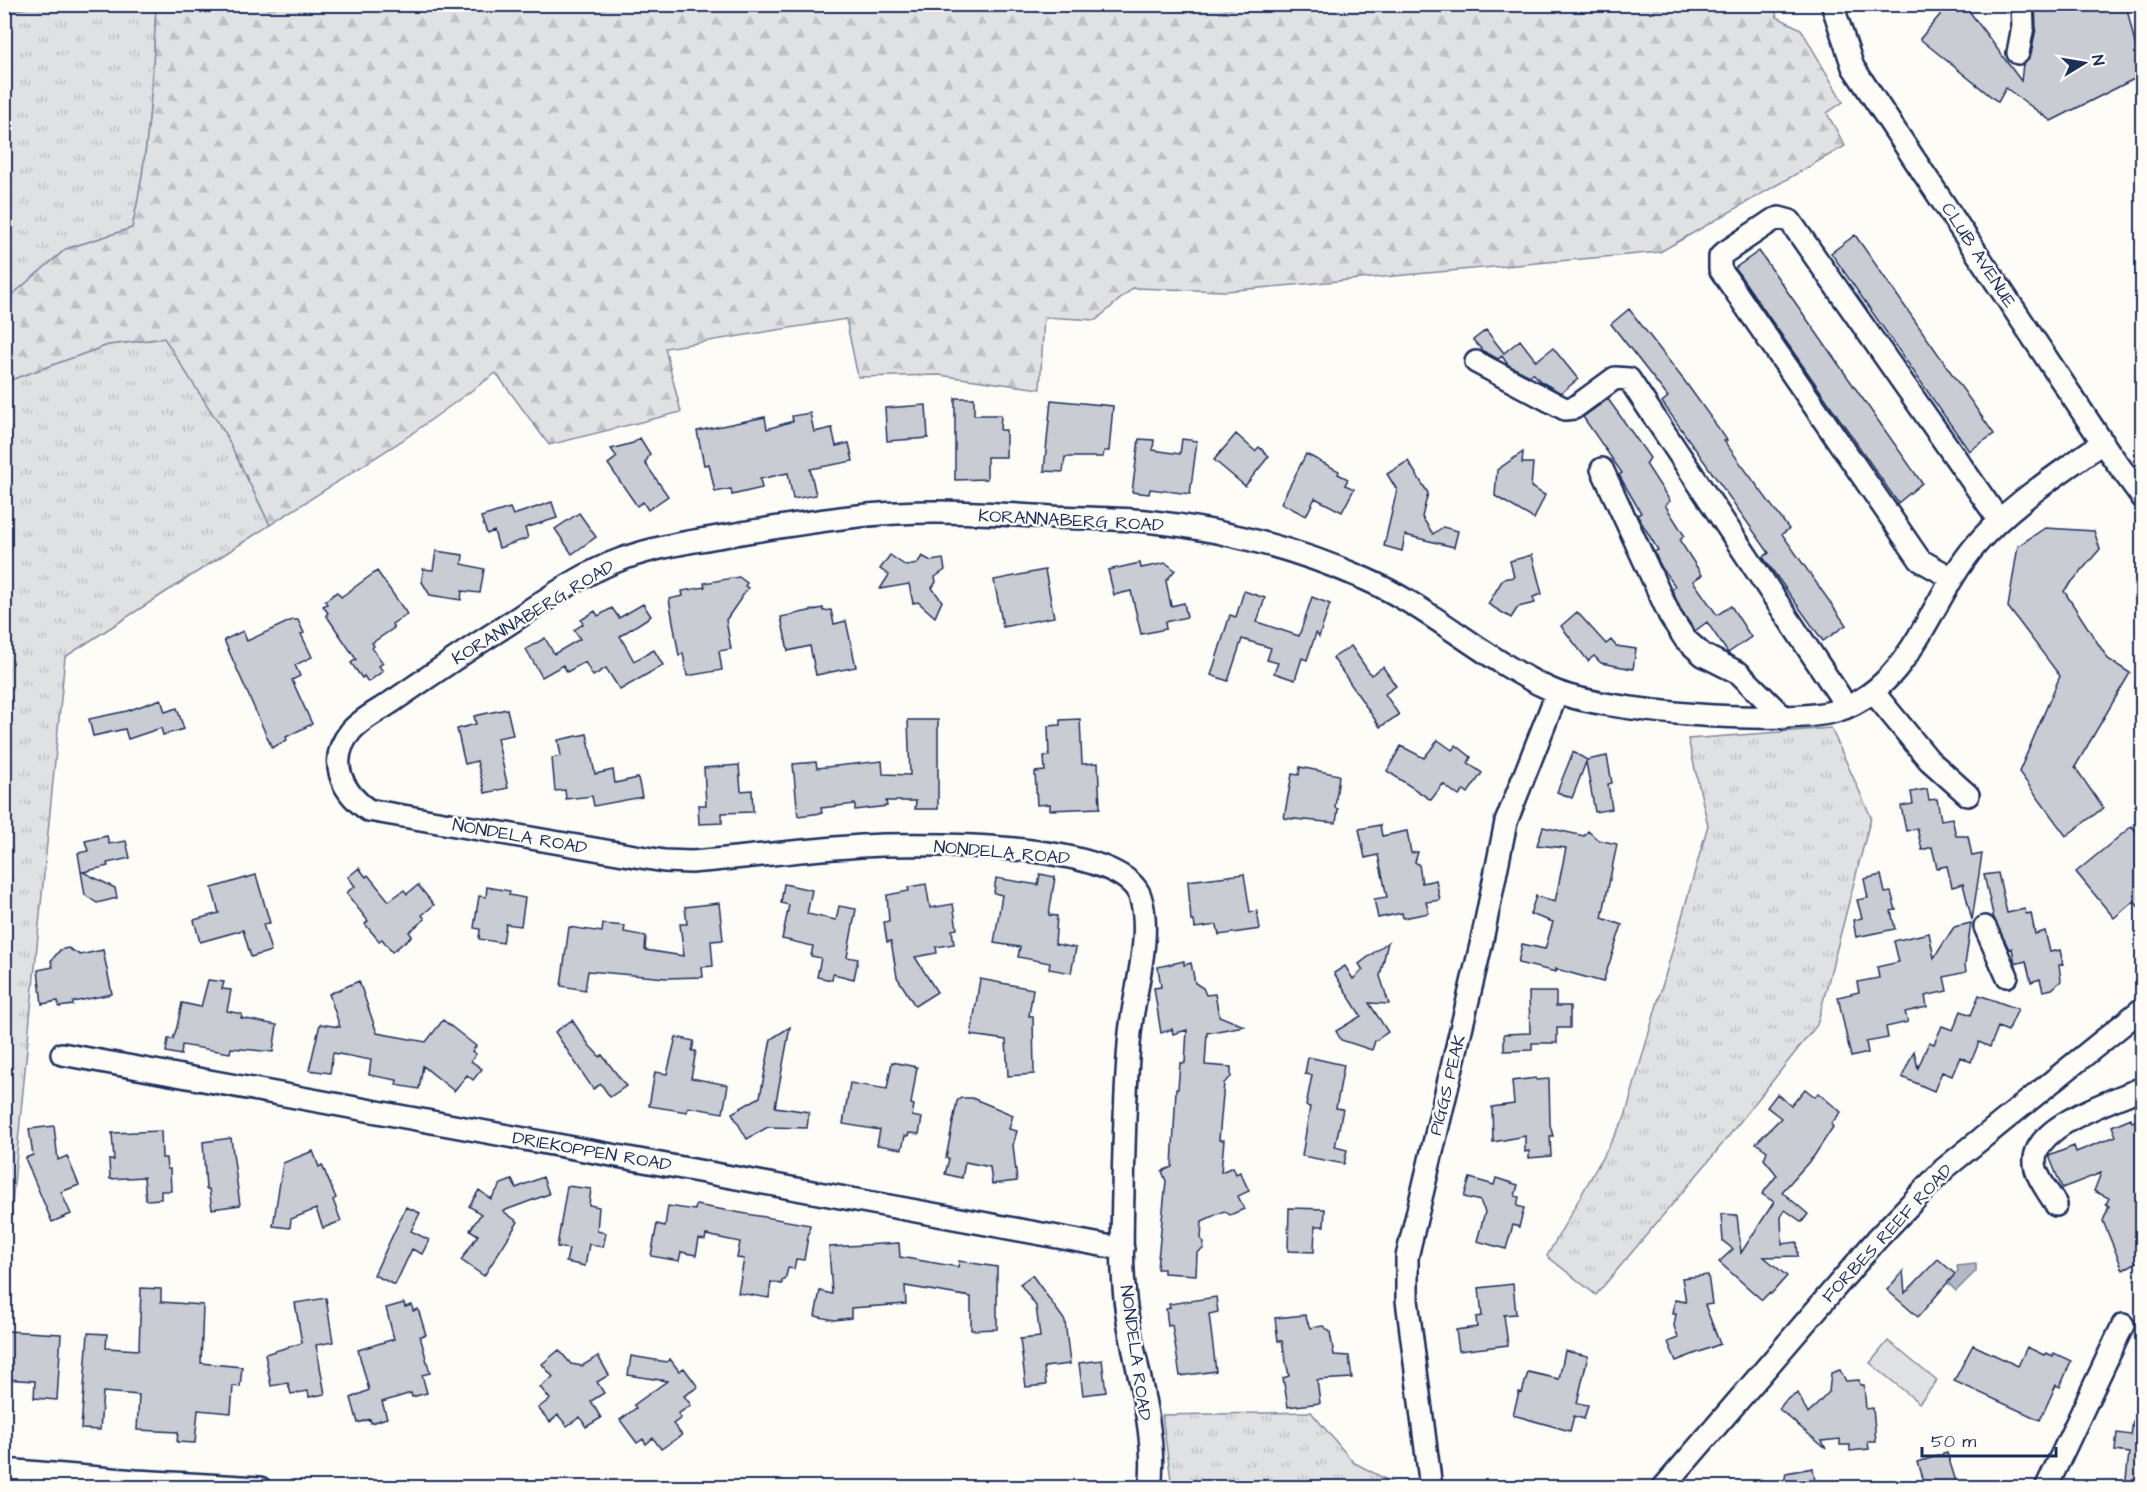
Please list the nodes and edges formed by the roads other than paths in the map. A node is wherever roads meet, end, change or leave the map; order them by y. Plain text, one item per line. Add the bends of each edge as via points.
1 (1832, 4) edge
2 (2022, 4) edge
3 (2018, 53) dead end
4 (1476, 362) dead end
5 (2103, 442) junction
6 (1602, 469) dead end
7 (2142, 497) edge
8 (2000, 520) junction
9 (1952, 578) junction
10 (1557, 693) junction
11 (1874, 693) junction
12 (1845, 708) junction
13 (1784, 718) junction
14 (1968, 795) dead end
15 (369, 810) joint
16 (1985, 927) dead end
17 (2007, 976) dead end
18 (2142, 1009) edge
19 (62, 1054) dead end
20 (2142, 1088) edge
21 (2056, 1205) dead end
22 (1123, 1249) junction
23 (2123, 1325) dead end
24 (4, 1470) edge
25 (135, 1484) edge
26 (260, 1488) edge
27 (1150, 1488) edge
28 (1431, 1488) edge
29 (1663, 1488) edge
30 (2046, 1488) edge

1 - 5 street, CLUB AVENUE via 1853,67
2 - 3 street
4 - 12 street via 1565,409 1574,408 1616,378 1629,379
5 - 7 street, CLUB AVENUE
5 - 8 street, KORANNABERG ROAD
6 - 13 street via 1670,616 1685,639 1703,655 1739,673
8 - 9 street, KORANNABERG ROAD via 1976,544
8 - 9 street via 1790,221 1773,220 1720,257 1720,269 1920,560
9 - 11 street, KORANNABERG ROAD via 1896,670
10 - 13 street, KORANNABERG ROAD via 1682,712
10 - 15 street, KORANNABERG ROAD via 1369,580 1260,543 1146,521 901,513 840,518 643,552 615,562 470,648 352,729 339,758 340,773 352,799
10 - 28 street, PIGGS PEAK via 1506,822 1407,1257 1407,1300
11 - 12 street, KORANNABERG ROAD
11 - 14 street via 1929,760
12 - 13 street, KORANNABERG ROAD
15 - 22 street, NONDELA ROAD via 664,861 692,862 882,845 971,846 1051,853 1111,868 1128,878 1139,893 1144,913 1129,1043
16 - 17 street
18 - 29 street, FORBES REEF ROAD via 1944,1169 1878,1238
19 - 22 street, DRIEKOPPEN ROAD
20 - 21 street via 2063,1123 2039,1145 2036,1170
22 - 27 street, NONDELA ROAD via 1126,1312 1151,1455
23 - 30 street
24 - 25 street
25 - 26 street

